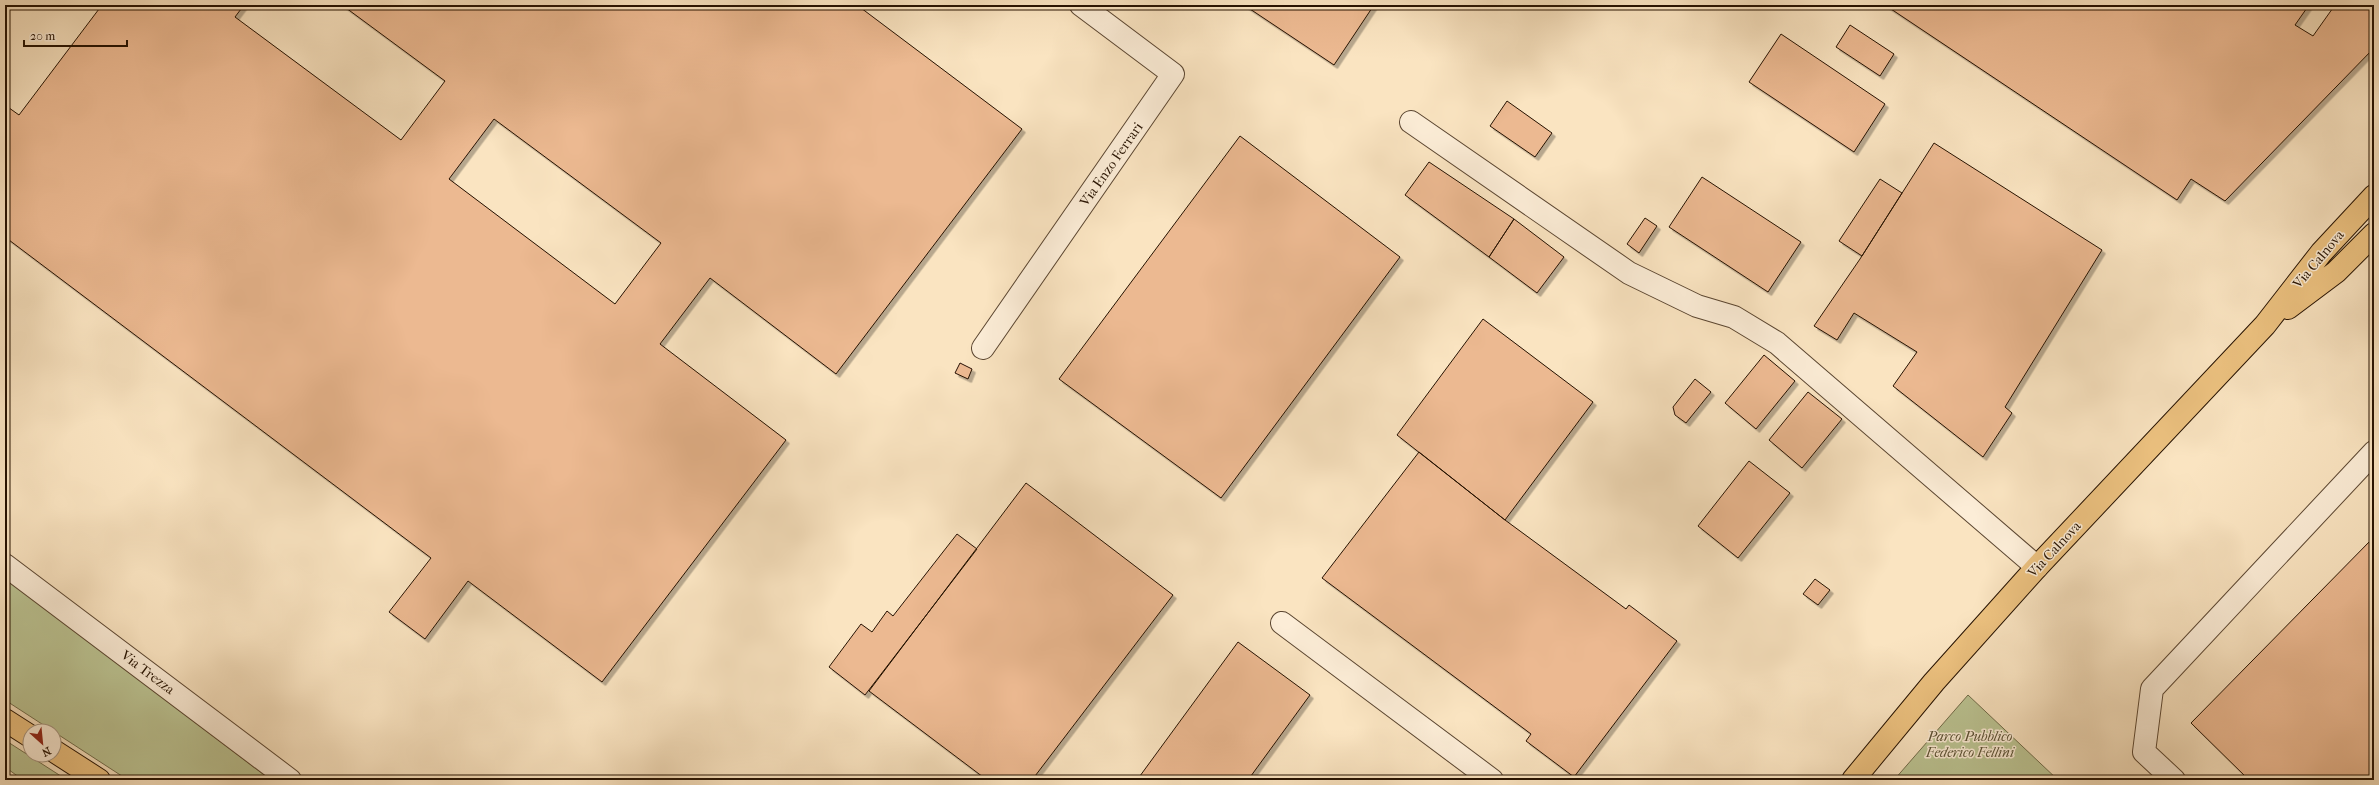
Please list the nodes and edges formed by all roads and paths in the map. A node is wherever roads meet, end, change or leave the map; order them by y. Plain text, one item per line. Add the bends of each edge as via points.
1 (1081, 5) edge
2 (1411, 122) dead end
3 (2374, 196) edge
4 (2374, 234) edge
5 (2265, 325) junction
6 (984, 348) dead end
7 (2374, 452) edge
8 (5, 565) edge
9 (2037, 567) junction
10 (1282, 623) dead end
11 (5, 720) edge
12 (22, 731) edge
13 (62, 756) edge
14 (99, 780) edge
15 (290, 780) edge
16 (1492, 780) edge
17 (1853, 780) edge
18 (2174, 780) edge

1 - 6 street, Via Enzo Ferrari via 1173,74
2 - 9 street via 1629,273 1697,306 1734,317 1777,343
3 - 5 main road, Via Calnova via 2321,253
4 - 5 main road, Via Calnova via 2336,272
5 - 9 main road, Via Calnova
7 - 18 street via 2152,689 2144,752
8 - 15 street, Via Trezza
9 - 17 main road, Via Calnova via 1934,682
10 - 16 street
11 - 12 main road
13 - 14 main road

